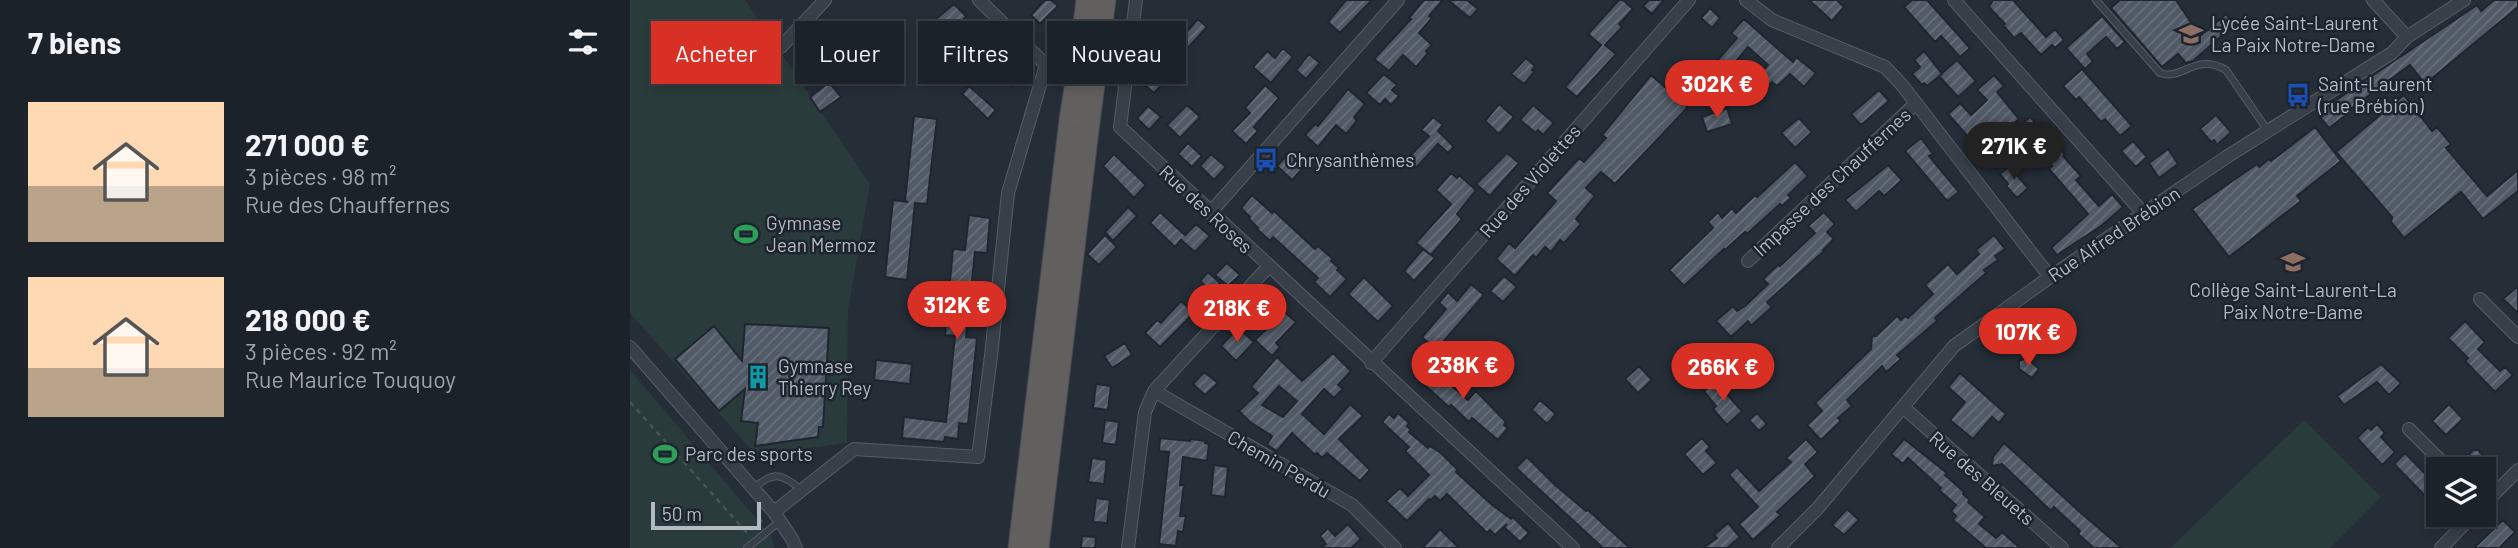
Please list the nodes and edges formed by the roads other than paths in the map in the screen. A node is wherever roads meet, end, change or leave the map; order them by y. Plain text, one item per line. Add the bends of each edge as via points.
1 (825, 0) edge
2 (979, 0) edge
3 (1087, 0) edge
4 (1105, 0) edge
5 (1136, 0) edge
6 (1398, 0) edge
7 (1689, 0) edge
8 (1746, 0) edge
9 (1954, 0) edge
10 (2096, 0) edge
11 (2373, 0) edge
12 (2464, 0) edge
13 (1088, 21) edge
14 (1099, 21) edge
15 (2407, 37) junction
16 (781, 47) dead end
17 (1085, 84) edge
18 (1916, 103) junction
19 (1079, 125) junction
20 (2268, 131) junction
21 (1210, 213) junction
22 (2144, 214) junction
23 (1748, 261) dead end
24 (1268, 267) junction
25 (2050, 277) junction
26 (2480, 299) dead end
27 (2518, 338) edge
28 (630, 347) edge
29 (1371, 363) junction
30 (1154, 391) junction
31 (1903, 407) junction
32 (2409, 429) dead end
33 (2437, 457) edge
34 (2518, 470) edge
35 (753, 489) junction
36 (801, 491) junction
37 (2496, 492) edge
38 (775, 515) junction
39 (2461, 527) edge
40 (747, 548) edge
41 (796, 548) edge
42 (1019, 548) edge
43 (1038, 548) edge
44 (1128, 548) edge
45 (1395, 548) edge
46 (1573, 548) edge
47 (1779, 548) edge
48 (2062, 548) edge
49 (2441, 548) edge

1 - 16 street
2 - 36 street via 1046,65 1007,193 978,457 854,449
3 - 13 highway
4 - 14 highway
5 - 21 street, Rue des Roses via 1120,127
6 - 21 street
7 - 29 street, Rue des Violettes
8 - 18 street via 1772,20 1885,67
9 - 22 street
10 - 20 lane via 2160,73 2167,75 2203,63 2225,70
11 - 15 street
12 - 15 street, Rue Alfred Brébion
15 - 20 street, Rue Alfred Brébion via 2392,53
17 - 19 highway, bridge
18 - 23 street, Impasse des Chauffernes
18 - 25 street
19 - 42 highway
19 - 43 highway
20 - 22 street, Rue Alfred Brébion
21 - 24 street, Rue des Roses
22 - 25 street, Rue Alfred Brébion
24 - 29 street, Rue des Roses
24 - 30 street
25 - 31 street, Rue Alfred Brébion via 1954,346
26 - 27 street
28 - 35 street
29 - 46 street, Rue des Roses
30 - 44 street via 1145,412
30 - 45 street, Chemin Perdu via 1352,505
31 - 47 street, Rue Alfred Brébion
31 - 48 street, Rue des Bleuets
32 - 33 street
34 - 37 street
35 - 36 lane via 765,478 779,475
35 - 38 street
36 - 38 street
38 - 40 lane
38 - 41 street
39 - 49 street

